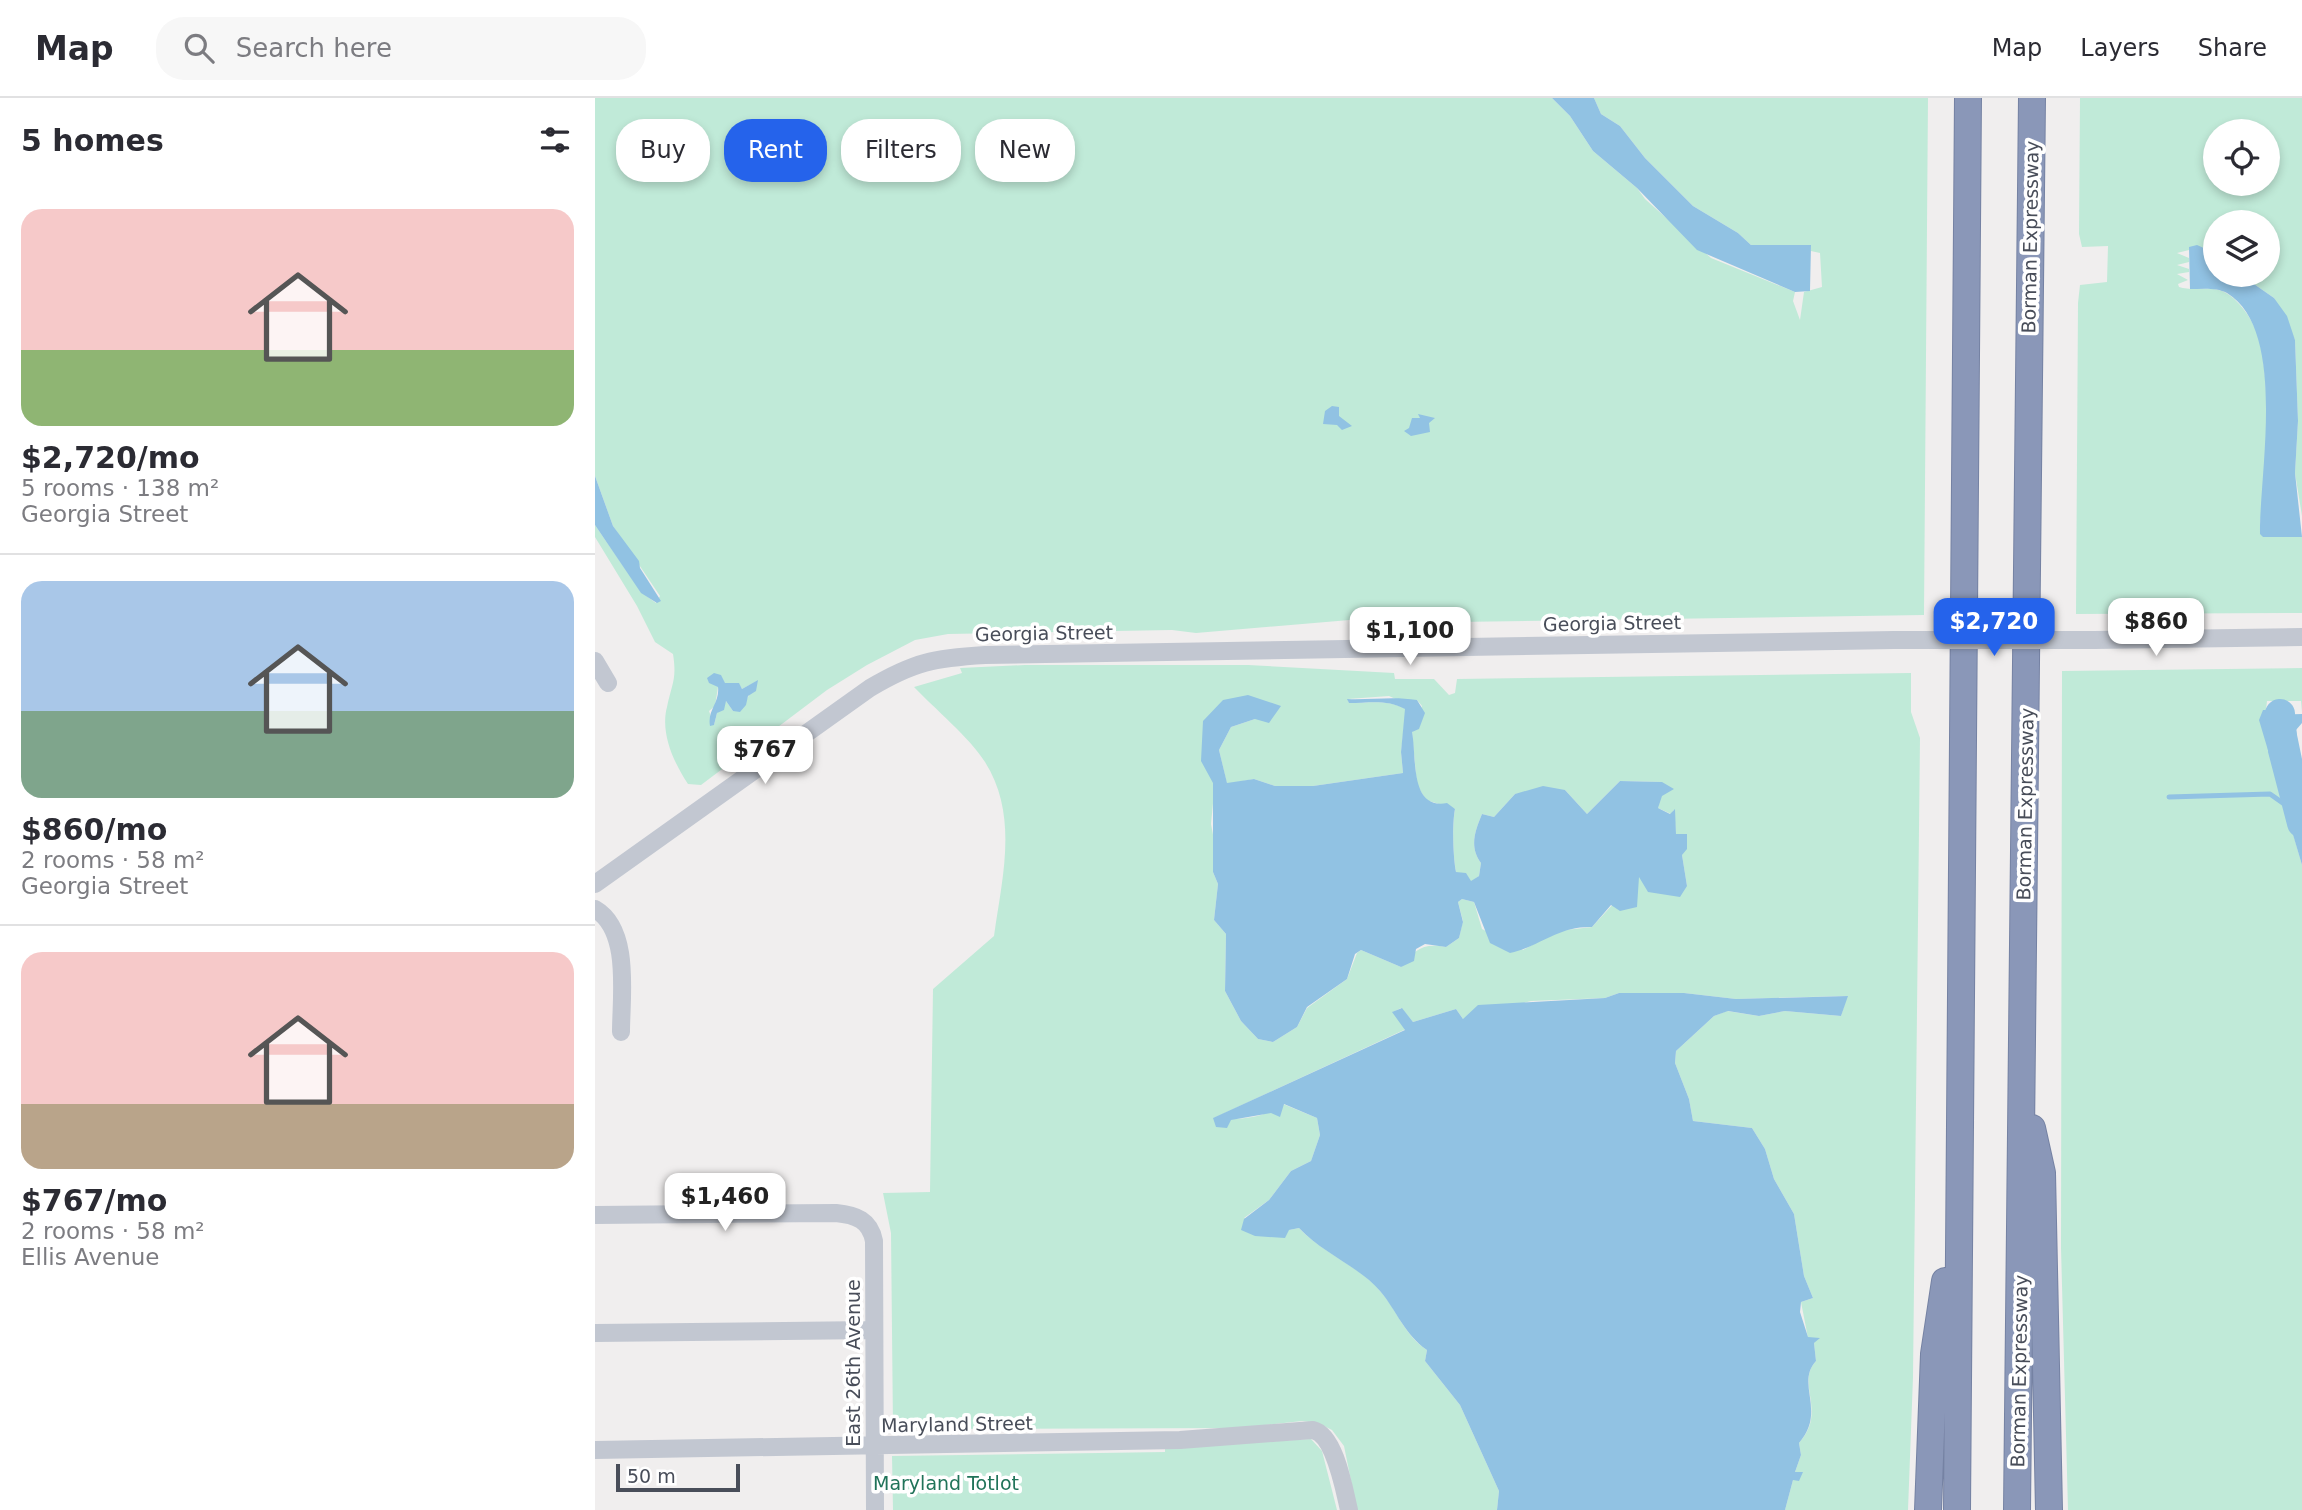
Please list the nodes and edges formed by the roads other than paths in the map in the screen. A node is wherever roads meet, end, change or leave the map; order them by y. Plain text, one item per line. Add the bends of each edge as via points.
1 (1968, 98) edge
2 (2032, 98) edge
3 (2302, 638) edge
4 (595, 660) edge
5 (608, 683) dead end
6 (595, 884) edge
7 (595, 909) edge
8 (621, 1032) dead end
9 (2022, 1082) junction
10 (1958, 1196) junction
11 (595, 1215) edge
12 (873, 1330) junction
13 (595, 1332) edge
14 (874, 1447) junction
15 (595, 1450) edge
16 (875, 1510) edge
17 (1349, 1510) edge
18 (1928, 1510) edge
19 (1957, 1510) edge
20 (2017, 1510) edge
21 (2049, 1510) edge

1 - 10 highway
2 - 9 highway, Borman Expressway
3 - 6 street, Georgia Street, bridge via 999,654 922,662 870,688
4 - 5 street
7 - 8 street via 609,919 618,948
9 - 20 highway, Borman Expressway
9 - 21 highway via 2042,1173
10 - 18 highway via 1934,1354
10 - 19 highway
11 - 12 street, East 26th Avenue via 836,1213 862,1220 874,1241
12 - 13 street
12 - 14 street, East 26th Avenue
14 - 15 street, Maryland Street
14 - 16 street, East 26th Avenue
14 - 17 street, Maryland Street via 1180,1440 1318,1431 1333,1452

